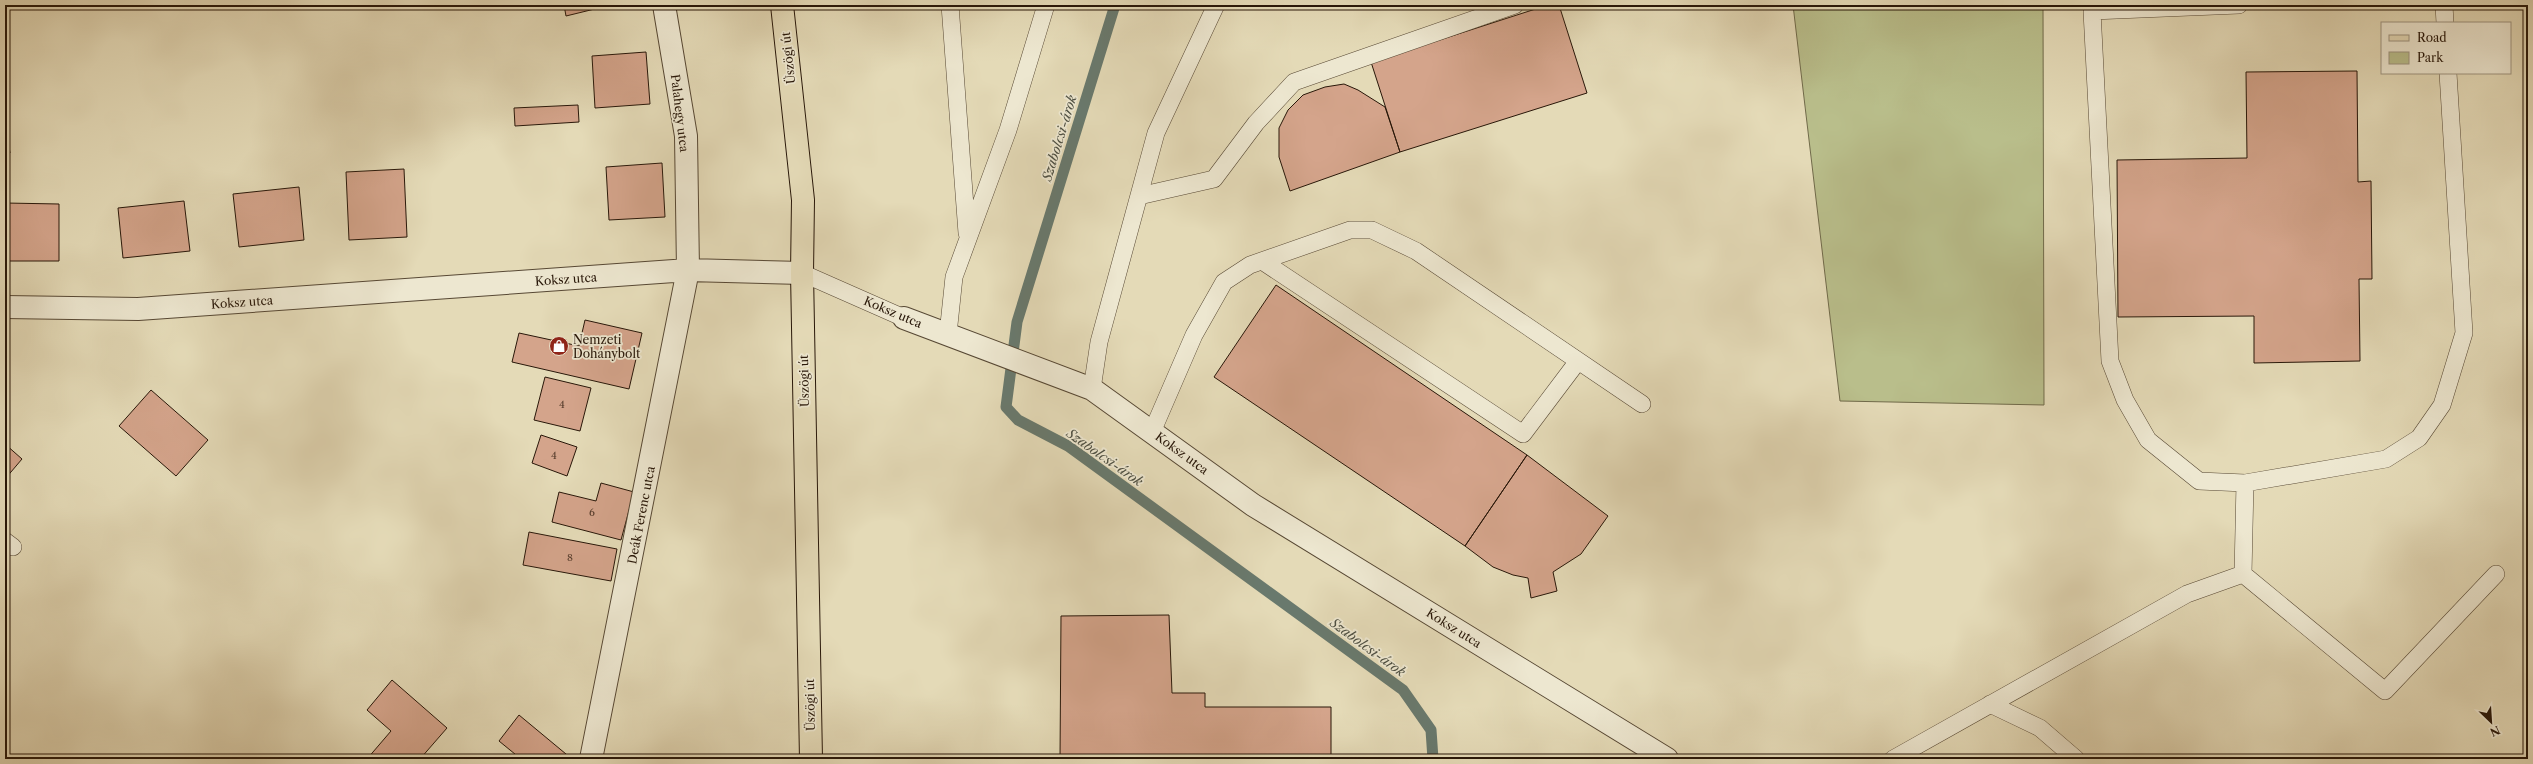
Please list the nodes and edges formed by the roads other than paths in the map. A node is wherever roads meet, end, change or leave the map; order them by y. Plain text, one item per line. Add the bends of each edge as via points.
1 (664, 5) edge
2 (782, 5) edge
3 (950, 5) edge
4 (1046, 5) edge
5 (1216, 5) edge
6 (1515, 5) edge
7 (2239, 5) edge
8 (2444, 5) edge
9 (2445, 22) edge
10 (2448, 74) edge
11 (1139, 196) junction
12 (968, 239) junction
13 (1262, 261) junction
14 (688, 270) junction
15 (802, 273) junction
16 (5, 307) edge
17 (904, 318) joint
18 (948, 334) junction
19 (1578, 361) junction
20 (1092, 389) junction
21 (1642, 404) dead end
22 (1152, 432) junction
23 (2245, 483) junction
24 (2243, 574) junction
25 (2496, 574) dead end
26 (1990, 704) junction
27 (1898, 758) edge
28 (591, 759) edge
29 (811, 759) edge
30 (1667, 759) edge
31 (2076, 759) edge

1 - 14 street, Palahegy utca via 686,136
2 - 15 main road, Üszögi út via 803,200
3 - 12 lane
4 - 12 lane via 1008,130
5 - 11 lane via 1156,133
6 - 11 lane via 1294,82 1256,123 1214,179
7 - 23 lane via 2092,11 2110,362 2125,400 2148,440 2200,481
8 - 9 lane
10 - 23 lane via 2464,333 2442,405 2420,438 2386,459
11 - 20 lane via 1099,342
12 - 18 lane via 954,277
13 - 19 lane via 1350,230 1372,230 1416,251
13 - 19 lane via 1523,434
13 - 22 lane via 1250,265 1224,282 1194,335
14 - 15 street, Koksz utca
14 - 16 street, Koksz utca via 138,309
14 - 28 street, Deák Ferenc utca
15 - 17 lane, Koksz utca
15 - 29 main road, Üszögi út
17 - 18 street, Koksz utca
18 - 20 street, Koksz utca
19 - 21 lane
20 - 22 street, Koksz utca
22 - 30 street, Koksz utca via 1253,505
23 - 24 lane
24 - 25 lane via 2385,692
24 - 26 lane via 2187,594
26 - 27 lane
26 - 31 lane via 2040,728

